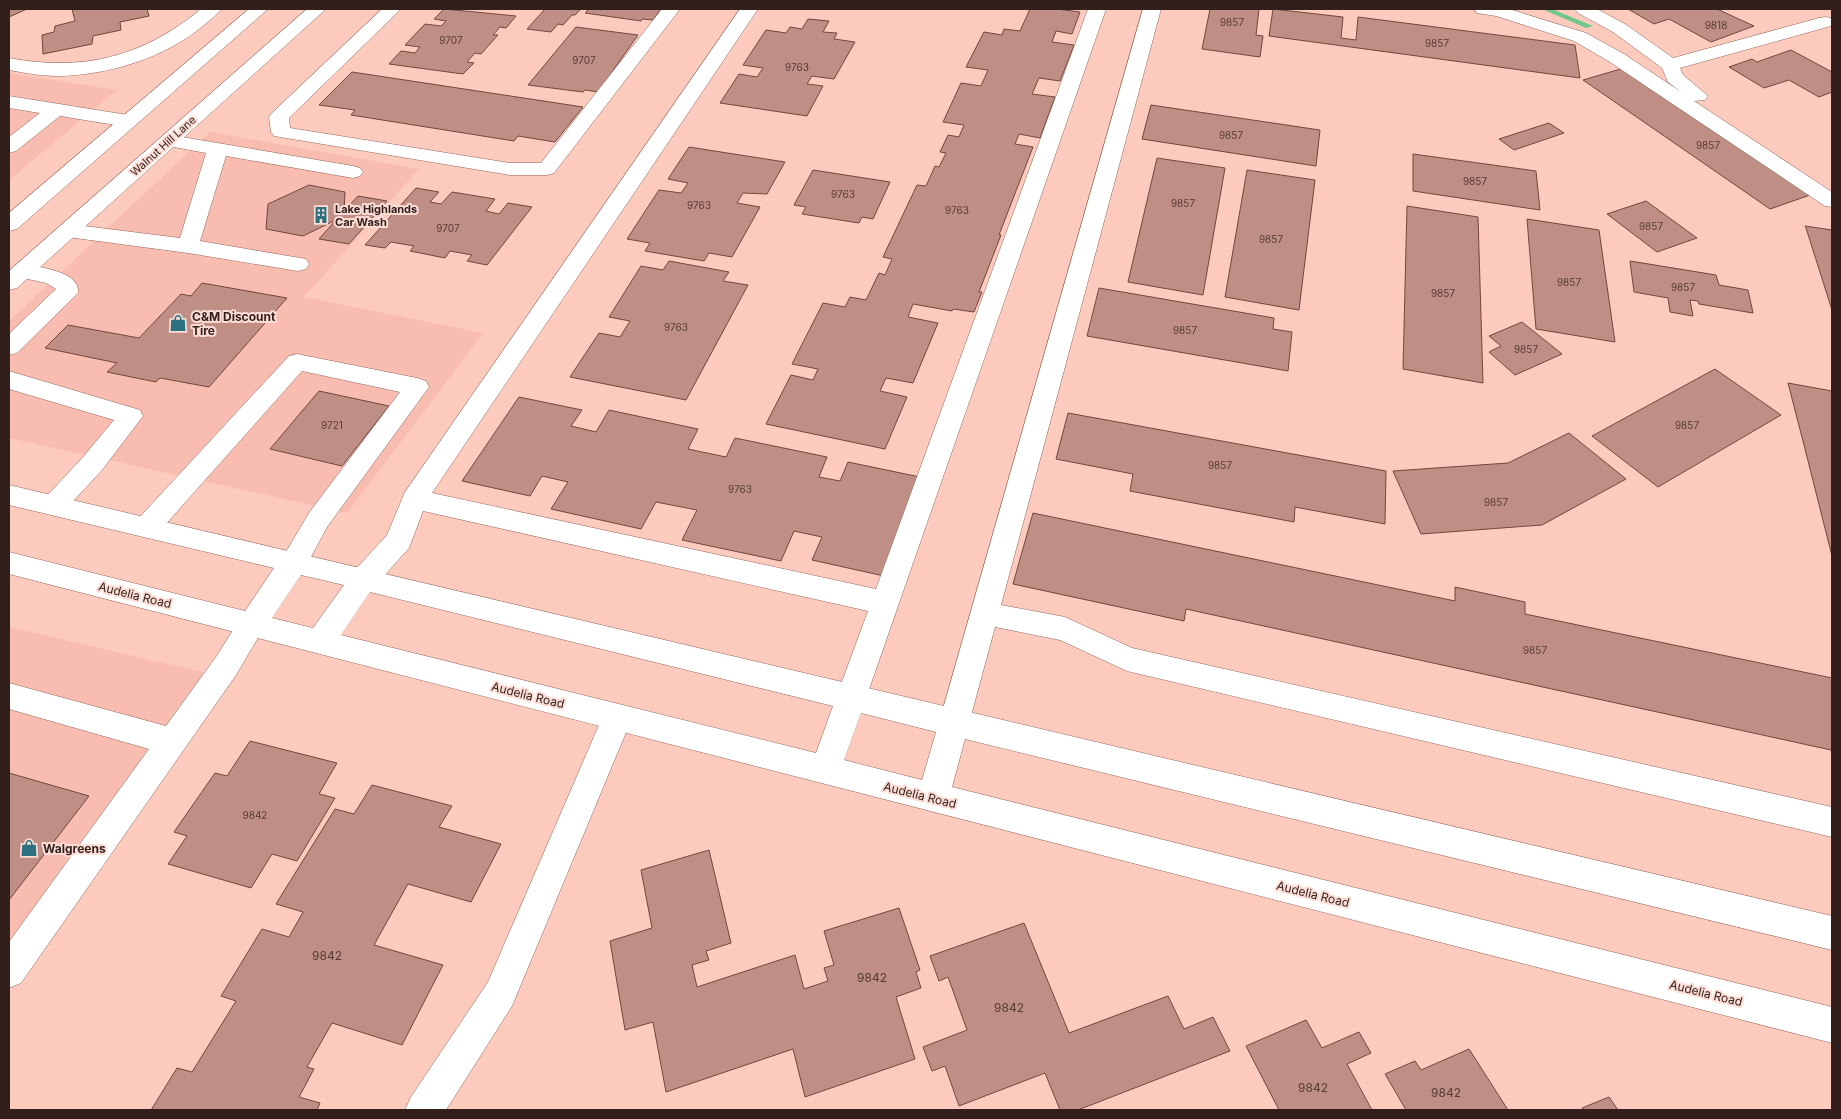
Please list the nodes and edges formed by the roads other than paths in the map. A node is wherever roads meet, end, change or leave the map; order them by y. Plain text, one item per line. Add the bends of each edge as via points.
1 (212, 9) edge
2 (259, 9) edge
3 (317, 9) edge
4 (392, 9) edge
5 (671, 9) edge
6 (749, 9) edge
7 (1097, 9) edge
8 (1152, 9) edge
9 (1484, 9) edge
10 (1584, 9) edge
11 (1802, 9) edge
12 (1829, 24) edge
13 (9, 64) edge
14 (1670, 65) junction
15 (9, 102) edge
16 (55, 110) junction
17 (128, 121) junction
18 (170, 141) junction
19 (9, 147) edge
20 (218, 148) junction
21 (353, 172) dead end
22 (1832, 182) edge
23 (1832, 201) edge
24 (9, 224) edge
25 (68, 231) junction
26 (188, 246) junction
27 (298, 264) dead end
28 (15, 277) edge
29 (9, 347) edge
30 (9, 380) edge
31 (9, 495) edge
32 (414, 499) junction
33 (54, 505) junction
34 (147, 527) junction
35 (294, 562) junction
36 (9, 563) edge
37 (364, 579) junction
38 (885, 603) junction
39 (984, 612) junction
40 (252, 624) junction
41 (320, 643) junction
42 (9, 696) edge
43 (851, 698) junction
44 (617, 718) junction
45 (954, 723) junction
46 (172, 740) junction
47 (825, 770) junction
48 (933, 798) junction
49 (1832, 822) edge
50 (1832, 933) edge
51 (9, 971) edge
52 (1832, 1025) edge
53 (424, 1110) edge

1 - 13 main road via 166,42 116,62 58,70
2 - 17 main road
3 - 18 main road, Walnut Hill Lane
4 - 5 main road via 279,117 281,132 510,169 548,169
6 - 32 main road
7 - 38 main road
8 - 39 main road
9 - 23 main road via 1580,37 1617,58
10 - 14 main road via 1618,28
11 - 12 main road
12 - 14 main road
14 - 22 main road via 1675,78 1685,88
15 - 16 main road
16 - 17 main road
16 - 19 main road
17 - 24 main road
18 - 20 main road
18 - 25 main road, Walnut Hill Lane
20 - 21 main road
20 - 26 main road
25 - 26 main road
25 - 28 main road, Walnut Hill Lane
26 - 27 main road
28 - 29 main road via 52,277 68,286 67,293
30 - 33 main road via 131,416 93,464
31 - 33 main road
32 - 37 main road via 399,540
32 - 38 main road
33 - 34 main road
34 - 35 main road
34 - 35 main road via 298,362 418,387 318,520
35 - 37 main road
35 - 40 main road
36 - 40 main road, Audelia Road
37 - 41 main road
37 - 43 main road
38 - 43 main road
39 - 45 main road
39 - 49 main road via 1065,629 1127,659
40 - 41 main road, Audelia Road
40 - 46 main road
41 - 44 main road, Audelia Road
42 - 46 main road
43 - 45 main road
43 - 47 main road
44 - 47 main road, Audelia Road
44 - 53 main road via 500,994
45 - 48 main road
45 - 50 main road
46 - 51 main road
47 - 48 main road, Audelia Road
48 - 52 main road, Audelia Road

